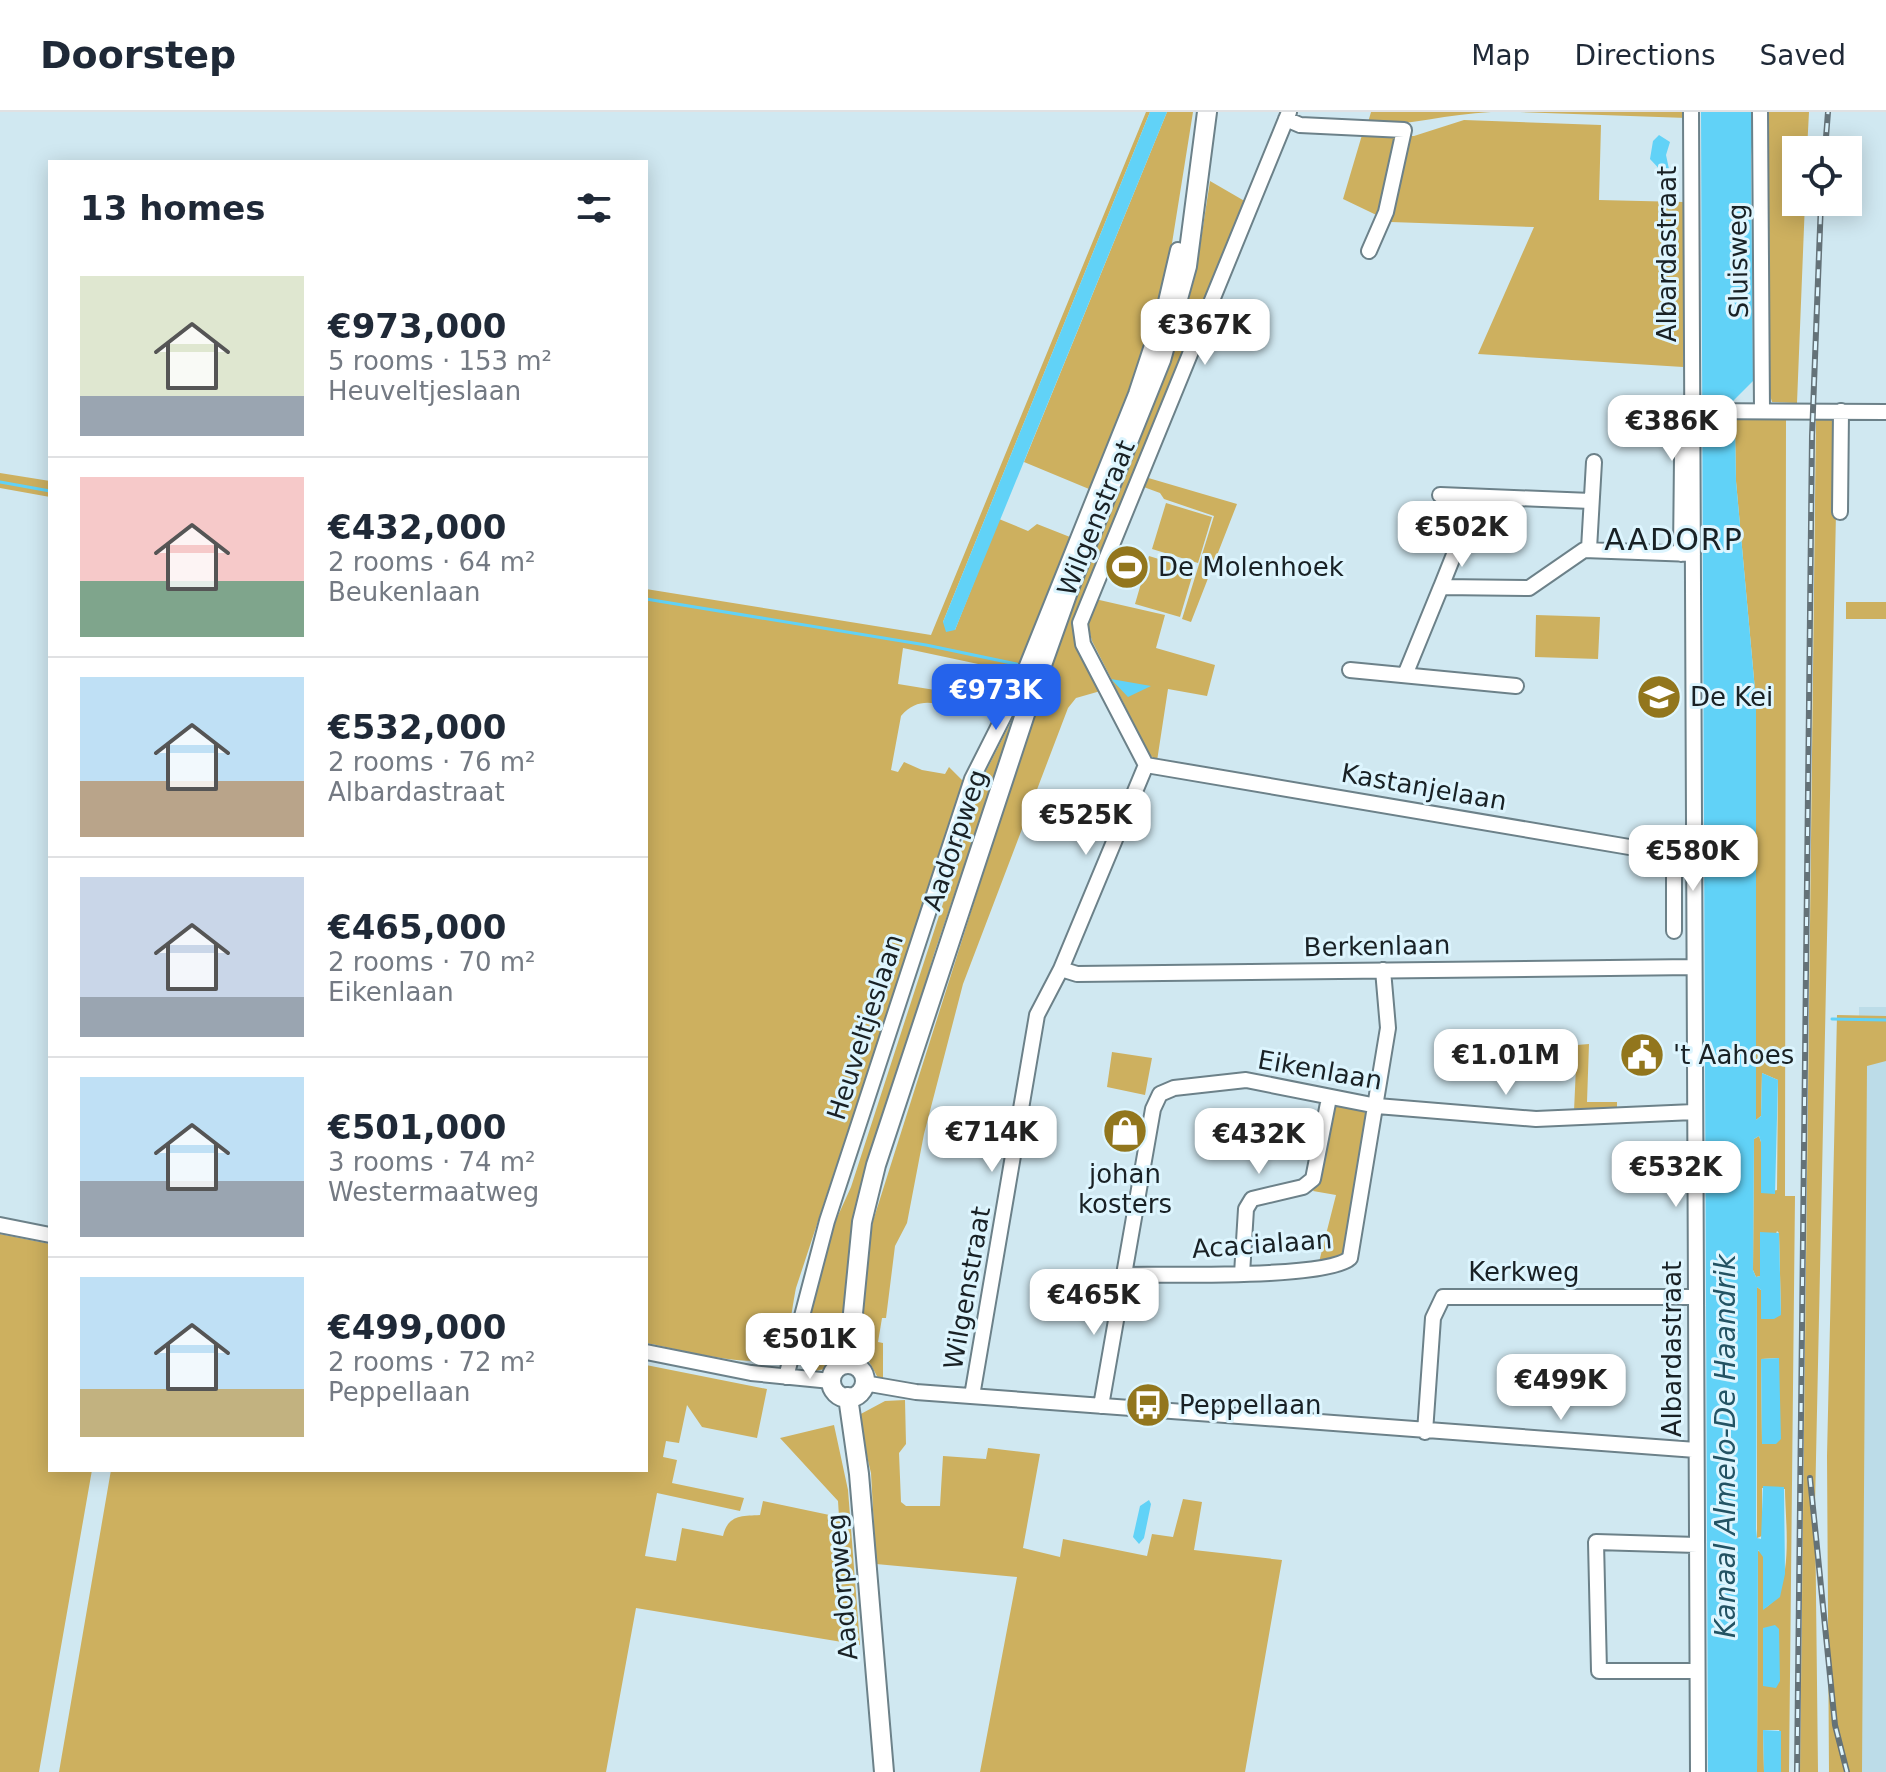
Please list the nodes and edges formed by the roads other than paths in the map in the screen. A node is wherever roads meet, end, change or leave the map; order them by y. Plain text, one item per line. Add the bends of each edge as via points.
1 (1207, 112) edge
2 (1691, 112) edge
3 (1760, 112) edge
4 (1288, 116) edge
5 (1178, 250) dead end
6 (1369, 251) dead end
7 (1762, 410) junction
8 (1691, 411) junction
9 (1841, 411) junction
10 (1886, 412) edge
11 (1594, 462) dead end
12 (1440, 495) dead end
13 (1477, 497) junction
14 (1591, 501) junction
15 (1840, 512) dead end
16 (1589, 549) junction
17 (1687, 554) junction
18 (1441, 587) junction
19 (1350, 670) dead end
20 (1405, 675) junction
21 (1516, 686) dead end
22 (1146, 765) junction
23 (1674, 855) junction
24 (1694, 858) junction
25 (1674, 931) dead end
26 (1694, 967) junction
27 (1061, 969) junction
28 (1383, 970) junction
29 (1329, 1098) junction
30 (1377, 1106) junction
31 (1694, 1112) junction
32 (0, 1225) edge
33 (48, 1235) edge
34 (1242, 1274) junction
35 (1124, 1275) junction
36 (1695, 1297) junction
37 (648, 1352) edge
38 (848, 1364) junction
39 (786, 1377) junction
40 (831, 1381) junction
41 (864, 1383) junction
42 (972, 1396) junction
43 (848, 1397) junction
44 (1101, 1406) junction
45 (1425, 1432) junction
46 (1696, 1450) junction
47 (1697, 1545) junction
48 (1697, 1671) junction
49 (884, 1772) edge
50 (1698, 1772) edge

1 - 38 main road, Aadorpweg via 1187,266 1161,360 1032,693 876,1165 862,1222
2 - 8 street, Albardastraat
3 - 7 street, Sluisweg
4 - 6 street, Wilgenstraat via 1300,125 1404,130 1386,212
4 - 22 street, Wilgenstraat via 1079,630
5 - 39 street, Heuveltjeslaan via 1136,394 1018,688 972,779 827,1221
7 - 8 street
7 - 9 street
8 - 17 street, Albardastraat
9 - 10 street
9 - 15 street
11 - 14 street
12 - 13 street
13 - 14 street
13 - 18 street
14 - 16 street
16 - 17 street
16 - 18 street via 1529,588
17 - 24 street, Albardastraat
18 - 20 street
19 - 20 street
20 - 21 street
22 - 23 street, Kastanjelaan
22 - 27 street, Wilgenstraat
23 - 24 street, Kastanjelaan
23 - 25 street
24 - 26 street, Albardastraat
26 - 28 street, Berkenlaan
26 - 31 street, Albardastraat
27 - 28 street, Berkenlaan via 1077,974
27 - 42 street, Wilgenstraat via 1037,1015
28 - 30 street, Acacialaan via 1388,1028
29 - 30 street, Eikenlaan
29 - 34 street via 1313,1179 1303,1187 1252,1199 1246,1209
29 - 35 street, Eikenlaan via 1246,1080 1160,1094
30 - 31 street, Eikenlaan via 1536,1119
30 - 34 street, Acacialaan via 1350,1258 1334,1266
31 - 36 street, Albardastraat
32 - 33 street
34 - 35 street, Acacialaan
35 - 44 street, Eikenlaan
36 - 45 street, Kerkweg via 1443,1297 1433,1318
36 - 46 street, Albardastraat
37 - 39 street
38 - 40 main road via 833,1372
38 - 41 main road via 860,1369
39 - 40 street
40 - 43 main road via 836,1392
41 - 42 street
41 - 43 main road
42 - 44 street
43 - 49 main road, Aadorpweg
44 - 45 street
45 - 46 street
46 - 47 street, Albardastraat
47 - 48 street, Albardastraat
47 - 48 street via 1596,1542 1599,1671
48 - 50 street, Albardastraat

